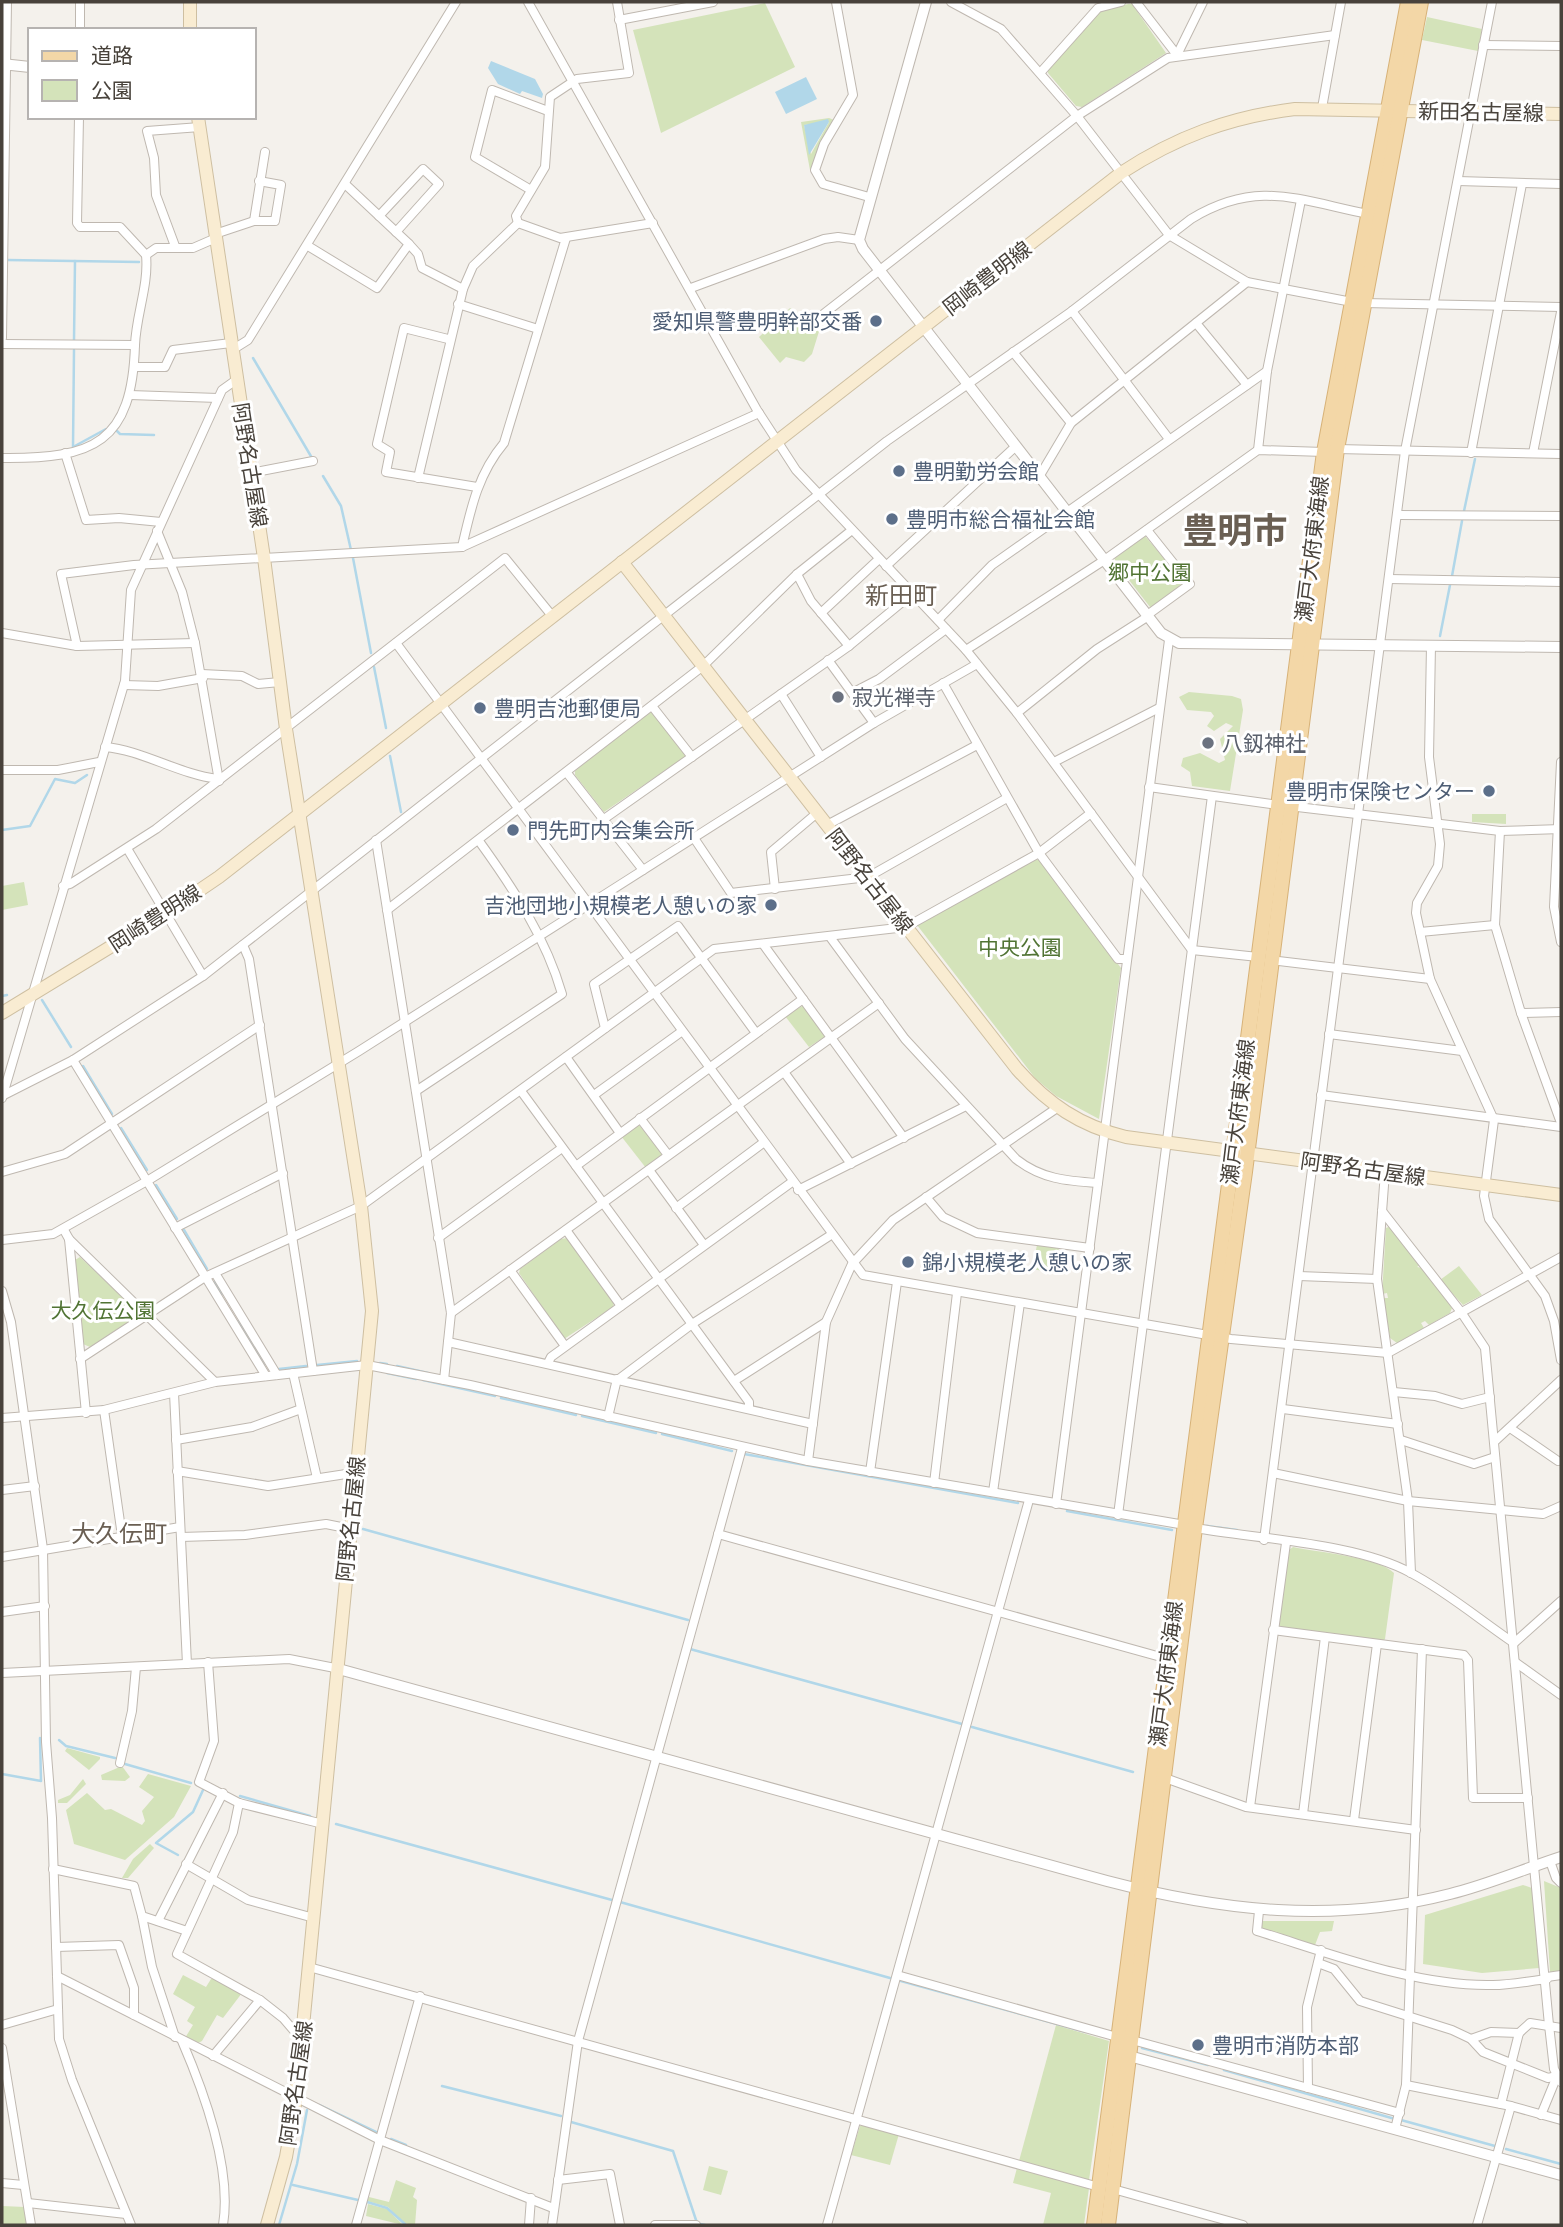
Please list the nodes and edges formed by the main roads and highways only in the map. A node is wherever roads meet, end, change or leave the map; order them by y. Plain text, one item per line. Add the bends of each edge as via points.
1 (190, 2) edge
2 (1408, 2) edge
3 (1421, 2) edge
4 (190, 28) edge
5 (1393, 110) junction
6 (1561, 114) edge
7 (199, 122) edge
8 (1358, 302) junction
9 (622, 562) junction
10 (302, 812) junction
11 (2, 1013) edge
12 (1240, 1153) junction
13 (1561, 1195) edge
14 (1190, 1527) junction
15 (1143, 1890) junction
16 (1106, 2188) junction
17 (267, 2225) edge
18 (1094, 2225) edge
19 (1108, 2225) edge

1 - 4 main road
2 - 5 main road, 瀬戸大府東海線
3 - 5 main road, 瀬戸大府東海線
5 - 6 main road, 新田名古屋線
5 - 8 main road, 瀬戸大府東海線
5 - 8 main road, 瀬戸大府東海線 via 1368,214
5 - 9 main road, 岡崎豊明線 via 1322,108 1260,113 1180,139 1121,173
7 - 10 main road, 阿野名古屋線 via 286,729
8 - 12 main road, 瀬戸大府東海線 via 1331,451
9 - 10 main road
9 - 12 main road, 阿野名古屋線 via 1017,1069 1057,1108 1105,1132
10 - 11 main road, 岡崎豊明線 via 166,913
10 - 17 main road, 阿野名古屋線 via 361,1206 372,1311 296,2098
12 - 13 main road, 阿野名古屋線
12 - 14 main road, 瀬戸大府東海線
14 - 15 main road, 瀬戸大府東海線 via 1168,1660
14 - 15 main road, 瀬戸大府東海線 via 1165,1778
15 - 16 main road, 瀬戸大府東海線
16 - 18 main road, 瀬戸大府東海線
16 - 19 main road, 瀬戸大府東海線

